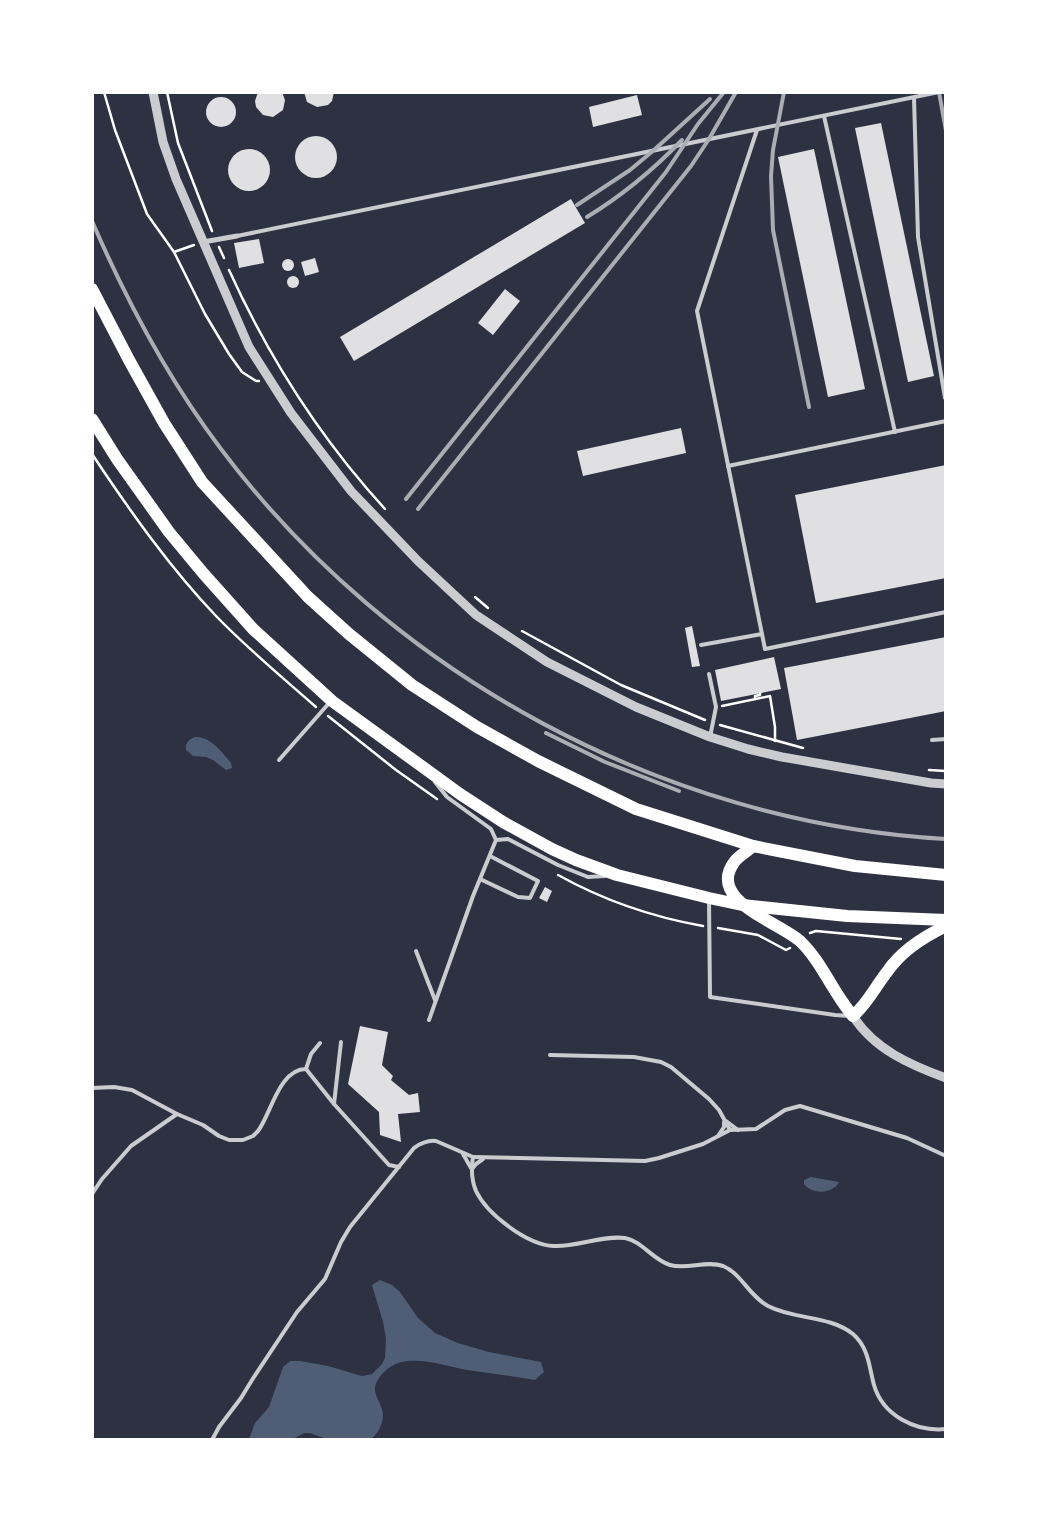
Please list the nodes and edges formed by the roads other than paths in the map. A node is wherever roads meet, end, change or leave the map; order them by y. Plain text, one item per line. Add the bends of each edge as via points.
1 (152, 92) edge
2 (939, 92) edge
3 (914, 98) junction
4 (824, 116) junction
5 (757, 130) junction
6 (237, 236) joint
7 (203, 242) junction
8 (92, 289) edge
9 (945, 398) edge
10 (92, 419) edge
11 (946, 421) edge
12 (895, 432) junction
13 (728, 466) junction
14 (946, 612) edge
15 (762, 634) junction
16 (701, 645) dead end
17 (709, 674) dead end
18 (332, 700) junction
19 (710, 737) junction
20 (946, 739) edge
21 (932, 740) dead end
22 (279, 760) dead end
23 (423, 767) junction
24 (946, 784) edge
25 (496, 840) junction
26 (753, 846) junction
27 (490, 856) junction
28 (618, 875) junction
29 (946, 875) edge
30 (480, 879) junction
31 (709, 898) junction
32 (742, 905) junction
33 (946, 920) edge
34 (946, 926) edge
35 (416, 951) dead end
36 (435, 1000) junction
37 (853, 1016) junction
38 (428, 1020) dead end
39 (341, 1042) dead end
40 (320, 1043) dead end
41 (550, 1055) dead end
42 (306, 1069) junction
43 (946, 1078) edge
44 (92, 1088) edge
45 (334, 1104) junction
46 (177, 1114) junction
47 (723, 1118) junction
48 (730, 1130) junction
49 (739, 1130) junction
50 (718, 1136) junction
51 (463, 1153) junction
52 (946, 1156) edge
53 (473, 1157) junction
54 (485, 1158) junction
55 (389, 1166) junction
56 (398, 1166) junction
57 (471, 1170) junction
58 (392, 1174) junction
59 (92, 1194) edge
60 (946, 1430) edge
61 (212, 1440) edge

1 - 7 street via 163,142
2 - 3 lane
3 - 4 lane
3 - 9 lane via 918,237
4 - 5 lane
4 - 12 lane
5 - 6 lane
5 - 13 lane via 697,311
6 - 7 street
7 - 19 street via 249,346 291,413 351,491 418,561 476,615 547,662 636,707
8 - 26 main road via 164,422 202,482 308,597 348,634 412,685 538,761 636,809
10 - 18 main road via 168,532 202,573 253,629
11 - 12 lane
12 - 13 lane
13 - 15 lane
14 - 15 lane via 764,649
15 - 16 lane
17 - 19 lane via 716,707
18 - 22 lane
18 - 23 main road
19 - 24 street via 782,757
20 - 21 lane
23 - 25 lane via 446,797 492,829
23 - 28 main road via 523,834 576,860
25 - 27 lane
25 - 28 lane via 508,839 588,877
26 - 29 main road via 854,866
26 - 32 main road via 736,860 728,875 731,892
27 - 30 lane
27 - 30 lane via 538,882 530,898 518,897
28 - 31 main road
30 - 36 lane
31 - 32 main road
31 - 37 lane via 710,997
32 - 33 main road via 847,916
32 - 37 main road via 800,941
34 - 37 main road via 899,957 864,1006
35 - 36 lane
36 - 38 lane
37 - 43 street via 883,1048 916,1067
39 - 45 lane
40 - 42 lane via 308,1059
41 - 47 lane via 634,1057 661,1062 709,1099
42 - 45 lane
42 - 46 lane via 298,1070 284,1082 262,1126 253,1136 243,1140 224,1139
44 - 46 lane via 132,1090
45 - 55 lane
46 - 59 lane via 131,1146
47 - 48 lane
47 - 49 lane
47 - 50 lane via 724,1127
48 - 49 lane
48 - 50 lane
49 - 52 lane via 756,1128 785,1110 800,1106 899,1135
50 - 54 lane via 683,1151 644,1161
51 - 53 lane
51 - 56 lane via 436,1141 426,1142 414,1148
51 - 57 lane
53 - 54 lane
53 - 57 lane
54 - 57 lane
55 - 56 lane
55 - 58 lane
56 - 58 lane
57 - 60 lane via 476,1190 486,1205 532,1241 562,1246 611,1238 630,1239 670,1265 723,1266 766,1305 787,1314 824,1320 845,1328 858,1339 866,1352 881,1401 910,1426
58 - 61 lane via 346,1233 325,1279 297,1312

